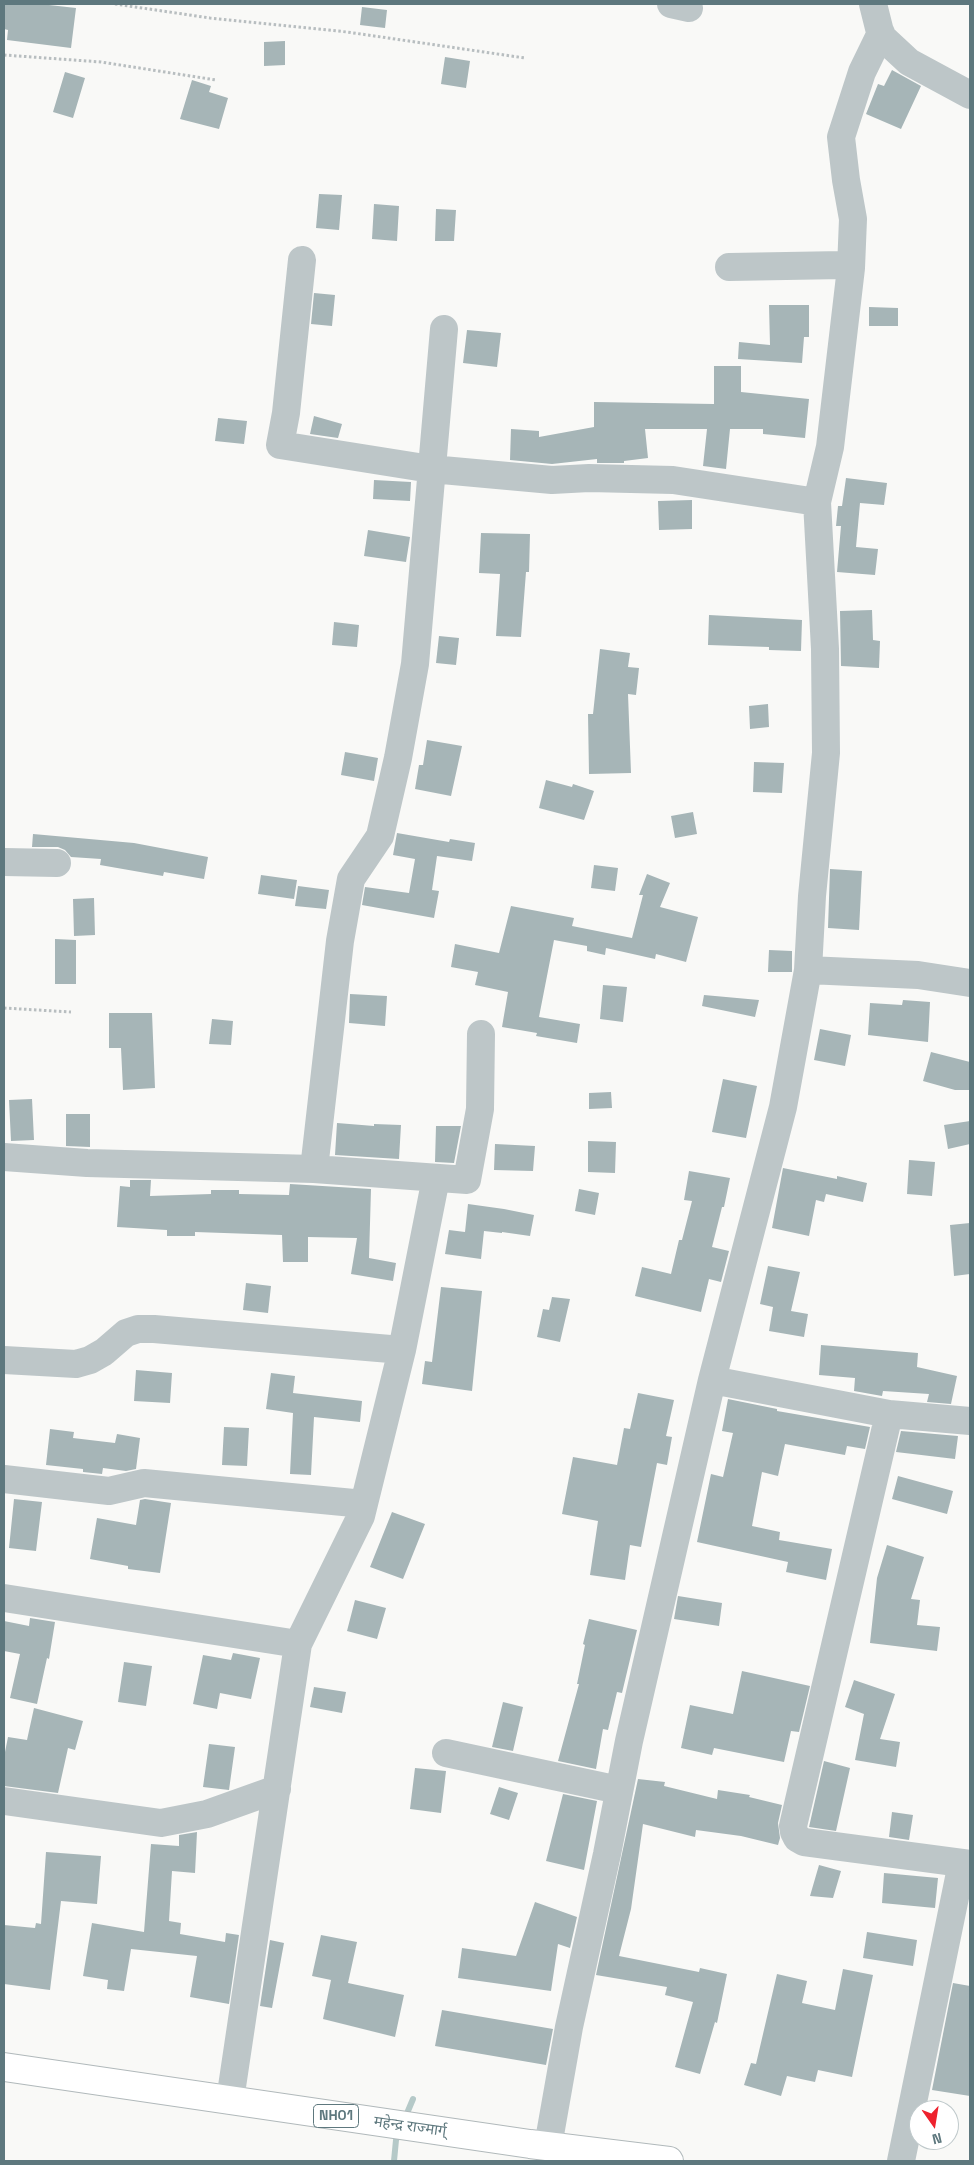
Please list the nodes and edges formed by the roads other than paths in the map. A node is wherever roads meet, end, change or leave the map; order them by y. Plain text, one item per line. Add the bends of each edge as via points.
1 (873, 4) edge
2 (881, 33) junction
3 (970, 95) edge
4 (302, 260) dead end
5 (730, 267) dead end
6 (851, 268) junction
7 (444, 329) dead end
8 (431, 469) junction
9 (818, 502) junction
10 (4, 862) edge
11 (57, 863) dead end
12 (808, 970) junction
13 (970, 983) edge
14 (481, 1034) dead end
15 (4, 1157) edge
16 (314, 1169) junction
17 (436, 1178) junction
18 (402, 1350) junction
19 (4, 1360) edge
20 (712, 1380) junction
21 (889, 1414) junction
22 (970, 1421) edge
23 (4, 1480) edge
24 (364, 1504) junction
25 (4, 1598) edge
26 (298, 1644) junction
27 (446, 1753) dead end
28 (277, 1789) junction
29 (619, 1790) junction
30 (4, 1801) edge
31 (966, 1864) edge
32 (4, 2067) edge
33 (230, 2100) junction
34 (535, 2150) edge
35 (669, 2161) edge
36 (901, 2161) edge

1 - 2 street
2 - 3 street via 909,62
2 - 6 street via 862,72 842,137 853,219
4 - 8 street via 280,444
5 - 6 street via 843,265
6 - 9 street via 830,446
7 - 8 street
8 - 9 street via 552,480 673,480
8 - 16 street via 415,664 380,836 351,879 340,940
9 - 12 street via 826,753
10 - 11 street
12 - 13 street via 918,976
12 - 20 street via 783,1106
14 - 17 street via 480,1109 466,1180
15 - 16 street via 87,1163
16 - 17 street
17 - 18 street
18 - 19 street via 138,1329 126,1333 90,1360 76,1364
18 - 24 street
20 - 21 street
20 - 29 street
21 - 22 street
21 - 31 street via 793,1826 797,1838 804,1842
23 - 24 street via 109,1491 144,1483
24 - 26 street
25 - 26 street
26 - 28 street
27 - 29 street
28 - 30 street via 207,1814 160,1823
28 - 33 street
29 - 34 street via 569,2027
31 - 36 street
32 - 33 highway, महेन्द्र राज्मार्ग् / NH01
33 - 34 highway, महेन्द्र राज्मार्ग् / NH01
34 - 35 highway, महेन्द्र राज्मार्ग् / NH01

